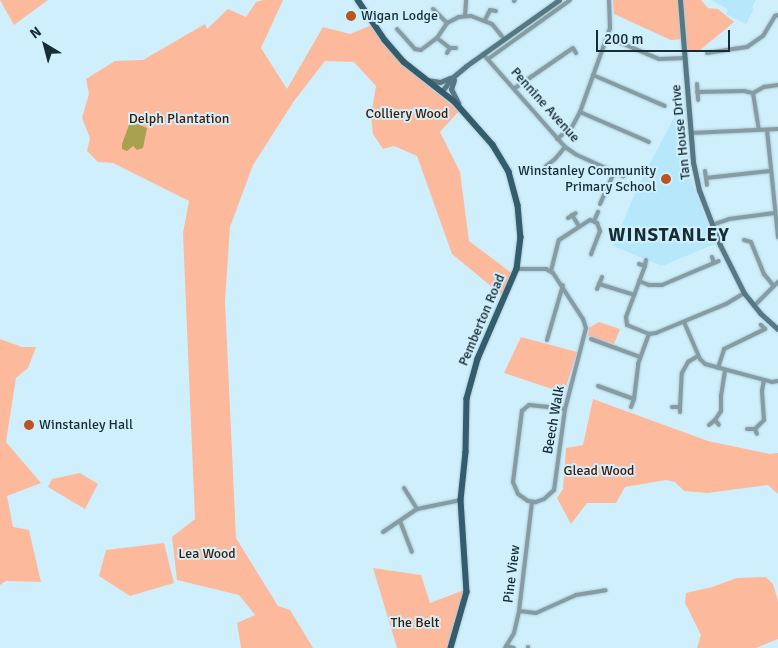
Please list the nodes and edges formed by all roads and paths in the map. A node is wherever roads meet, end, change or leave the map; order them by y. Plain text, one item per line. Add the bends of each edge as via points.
1 (358, 0) edge
2 (466, 0) edge
3 (559, 0) edge
4 (570, 0) edge
5 (609, 0) edge
6 (680, 0) edge
7 (487, 6) dead end
8 (433, 9) dead end
9 (490, 10) junction
10 (496, 11) dead end
11 (778, 15) edge
12 (465, 16) junction
13 (485, 20) junction
14 (447, 23) junction
15 (396, 29) dead end
16 (607, 37) junction
17 (437, 38) junction
18 (504, 39) junction
19 (713, 45) dead end
20 (450, 48) junction
21 (456, 48) dead end
22 (446, 52) dead end
23 (714, 52) junction
24 (576, 53) dead end
25 (707, 53) dead end
26 (483, 54) junction
27 (685, 58) junction
28 (488, 59) junction
29 (466, 66) junction
30 (593, 75) junction
31 (453, 77) junction
32 (427, 80) junction
33 (697, 84) dead end
34 (778, 85) edge
35 (515, 88) junction
36 (442, 91) junction
37 (697, 92) junction
38 (753, 93) junction
39 (698, 100) dead end
40 (665, 106) dead end
41 (461, 107) junction
42 (580, 112) junction
43 (778, 129) edge
44 (759, 130) junction
45 (767, 130) junction
46 (691, 133) junction
47 (557, 139) junction
48 (649, 142) dead end
49 (565, 147) junction
50 (546, 166) dead end
51 (770, 170) junction
52 (705, 171) dead end
53 (614, 172) junction
54 (623, 176) dead end
55 (706, 178) junction
56 (707, 185) dead end
57 (600, 204) dead end
58 (598, 212) dead end
59 (775, 213) junction
60 (572, 215) dead end
61 (594, 221) junction
62 (712, 225) junction
63 (579, 226) junction
64 (778, 237) edge
65 (744, 240) dead end
66 (590, 254) dead end
67 (712, 257) dead end
68 (646, 260) dead end
69 (719, 261) dead end
70 (714, 263) junction
71 (639, 264) dead end
72 (645, 266) junction
73 (517, 269) junction
74 (551, 271) junction
75 (602, 277) dead end
76 (639, 281) junction
77 (778, 282) edge
78 (599, 284) junction
79 (563, 285) junction
80 (773, 285) junction
81 (597, 289) dead end
82 (744, 293) junction
83 (634, 295) junction
84 (754, 306) junction
85 (684, 322) junction
86 (627, 325) junction
87 (761, 325) dead end
88 (621, 329) dead end
89 (778, 329) edge
90 (649, 334) junction
91 (591, 339) dead end
92 (547, 340) dead end
93 (698, 356) junction
94 (640, 357) junction
95 (718, 368) junction
96 (725, 370) junction
97 (764, 380) junction
98 (778, 382) edge
99 (598, 386) dead end
100 (634, 399) junction
101 (631, 407) dead end
102 (672, 407) dead end
103 (680, 407) junction
104 (565, 409) junction
105 (680, 412) dead end
106 (715, 420) junction
107 (709, 425) dead end
108 (719, 425) dead end
109 (755, 428) junction
110 (747, 429) dead end
111 (758, 434) dead end
112 (404, 488) dead end
113 (461, 500) junction
114 (532, 502) junction
115 (417, 510) junction
116 (400, 520) junction
117 (383, 532) dead end
118 (412, 552) dead end
119 (606, 590) dead end
120 (519, 611) junction
121 (506, 647) edge
122 (451, 648) edge
123 (514, 648) edge

1 - 32 main road, Pemberton Road via 396,53
2 - 12 street
3 - 18 street
4 - 28 street
5 - 16 street via 611,19
6 - 27 street, Tan House Drive
7 - 9 street
8 - 14 street
9 - 10 street
9 - 13 street
11 - 23 street via 763,36 751,45
12 - 13 street
12 - 14 street
13 - 18 street
14 - 17 street
15 - 17 street via 416,49 425,48
16 - 27 street via 660,60
16 - 30 street
17 - 20 street
18 - 26 street
19 - 23 street
20 - 21 street
20 - 22 street
23 - 25 street
24 - 35 street via 573,48
26 - 28 street, Pennine Avenue
26 - 29 street
27 - 46 street, Tan House Drive
28 - 35 street, Pennine Avenue
29 - 31 street
29 - 41 street via 451,87
30 - 40 street
30 - 42 street
31 - 32 street via 440,82
31 - 36 street
32 - 36 main road, Pemberton Road
33 - 37 street
34 - 38 street via 764,86
35 - 47 street, Pennine Avenue
36 - 41 main road, Pemberton Road
37 - 38 street
37 - 39 street
38 - 44 street
41 - 73 main road, Pemberton Road via 493,145 510,177 521,227
42 - 47 street via 572,127
42 - 48 street
43 - 45 street
44 - 45 street
44 - 46 street
45 - 51 street
46 - 62 street, Tan House Drive via 696,180
47 - 49 street, Pennine Avenue
49 - 50 street
49 - 53 street, Pennine Avenue
51 - 55 street
51 - 59 street
52 - 55 street
53 - 54 street, Pennine Avenue
53 - 57 street
55 - 56 street
58 - 61 street
59 - 62 street via 729,219
59 - 64 street
60 - 63 street
61 - 63 street via 588,220
61 - 66 street via 600,234
62 - 82 street, Tan House Drive
63 - 74 street via 559,240
65 - 80 street via 751,242 764,274
67 - 70 street
68 - 72 street
69 - 70 street
70 - 76 street via 662,285
71 - 72 street
72 - 76 street
73 - 74 street
73 - 113 main road, Pemberton Road via 470,384
74 - 79 street
75 - 78 street
76 - 83 street
77 - 80 street
78 - 81 street
78 - 83 street
79 - 92 street
79 - 104 street, Beech Walk via 586,328
80 - 84 street
82 - 84 street, Tan House Drive
82 - 85 street
83 - 86 street via 626,317
84 - 89 street, Tan House Drive
85 - 90 street
85 - 93 street
86 - 88 street
86 - 90 street
87 - 95 street via 765,329 724,349
90 - 94 street
91 - 94 street
93 - 95 street via 705,364
93 - 103 street via 688,362 682,373
94 - 100 street
95 - 96 street
96 - 97 street
96 - 106 street via 721,411
97 - 98 street
97 - 109 street via 764,420
99 - 100 street
100 - 101 street
102 - 103 street
103 - 105 street
104 - 114 street, Beech Walk via 554,490 544,500
104 - 114 street via 529,405 522,411 513,482 518,494
106 - 107 street
106 - 108 street
109 - 110 street
109 - 111 street
112 - 115 street
113 - 115 street
113 - 122 main road, Pemberton Road via 467,592
114 - 120 street, Pine View
115 - 116 street
116 - 117 street
116 - 118 street
119 - 120 street via 576,595 536,613
120 - 121 street, Pine View via 514,633
121 - 123 street, Pine View

